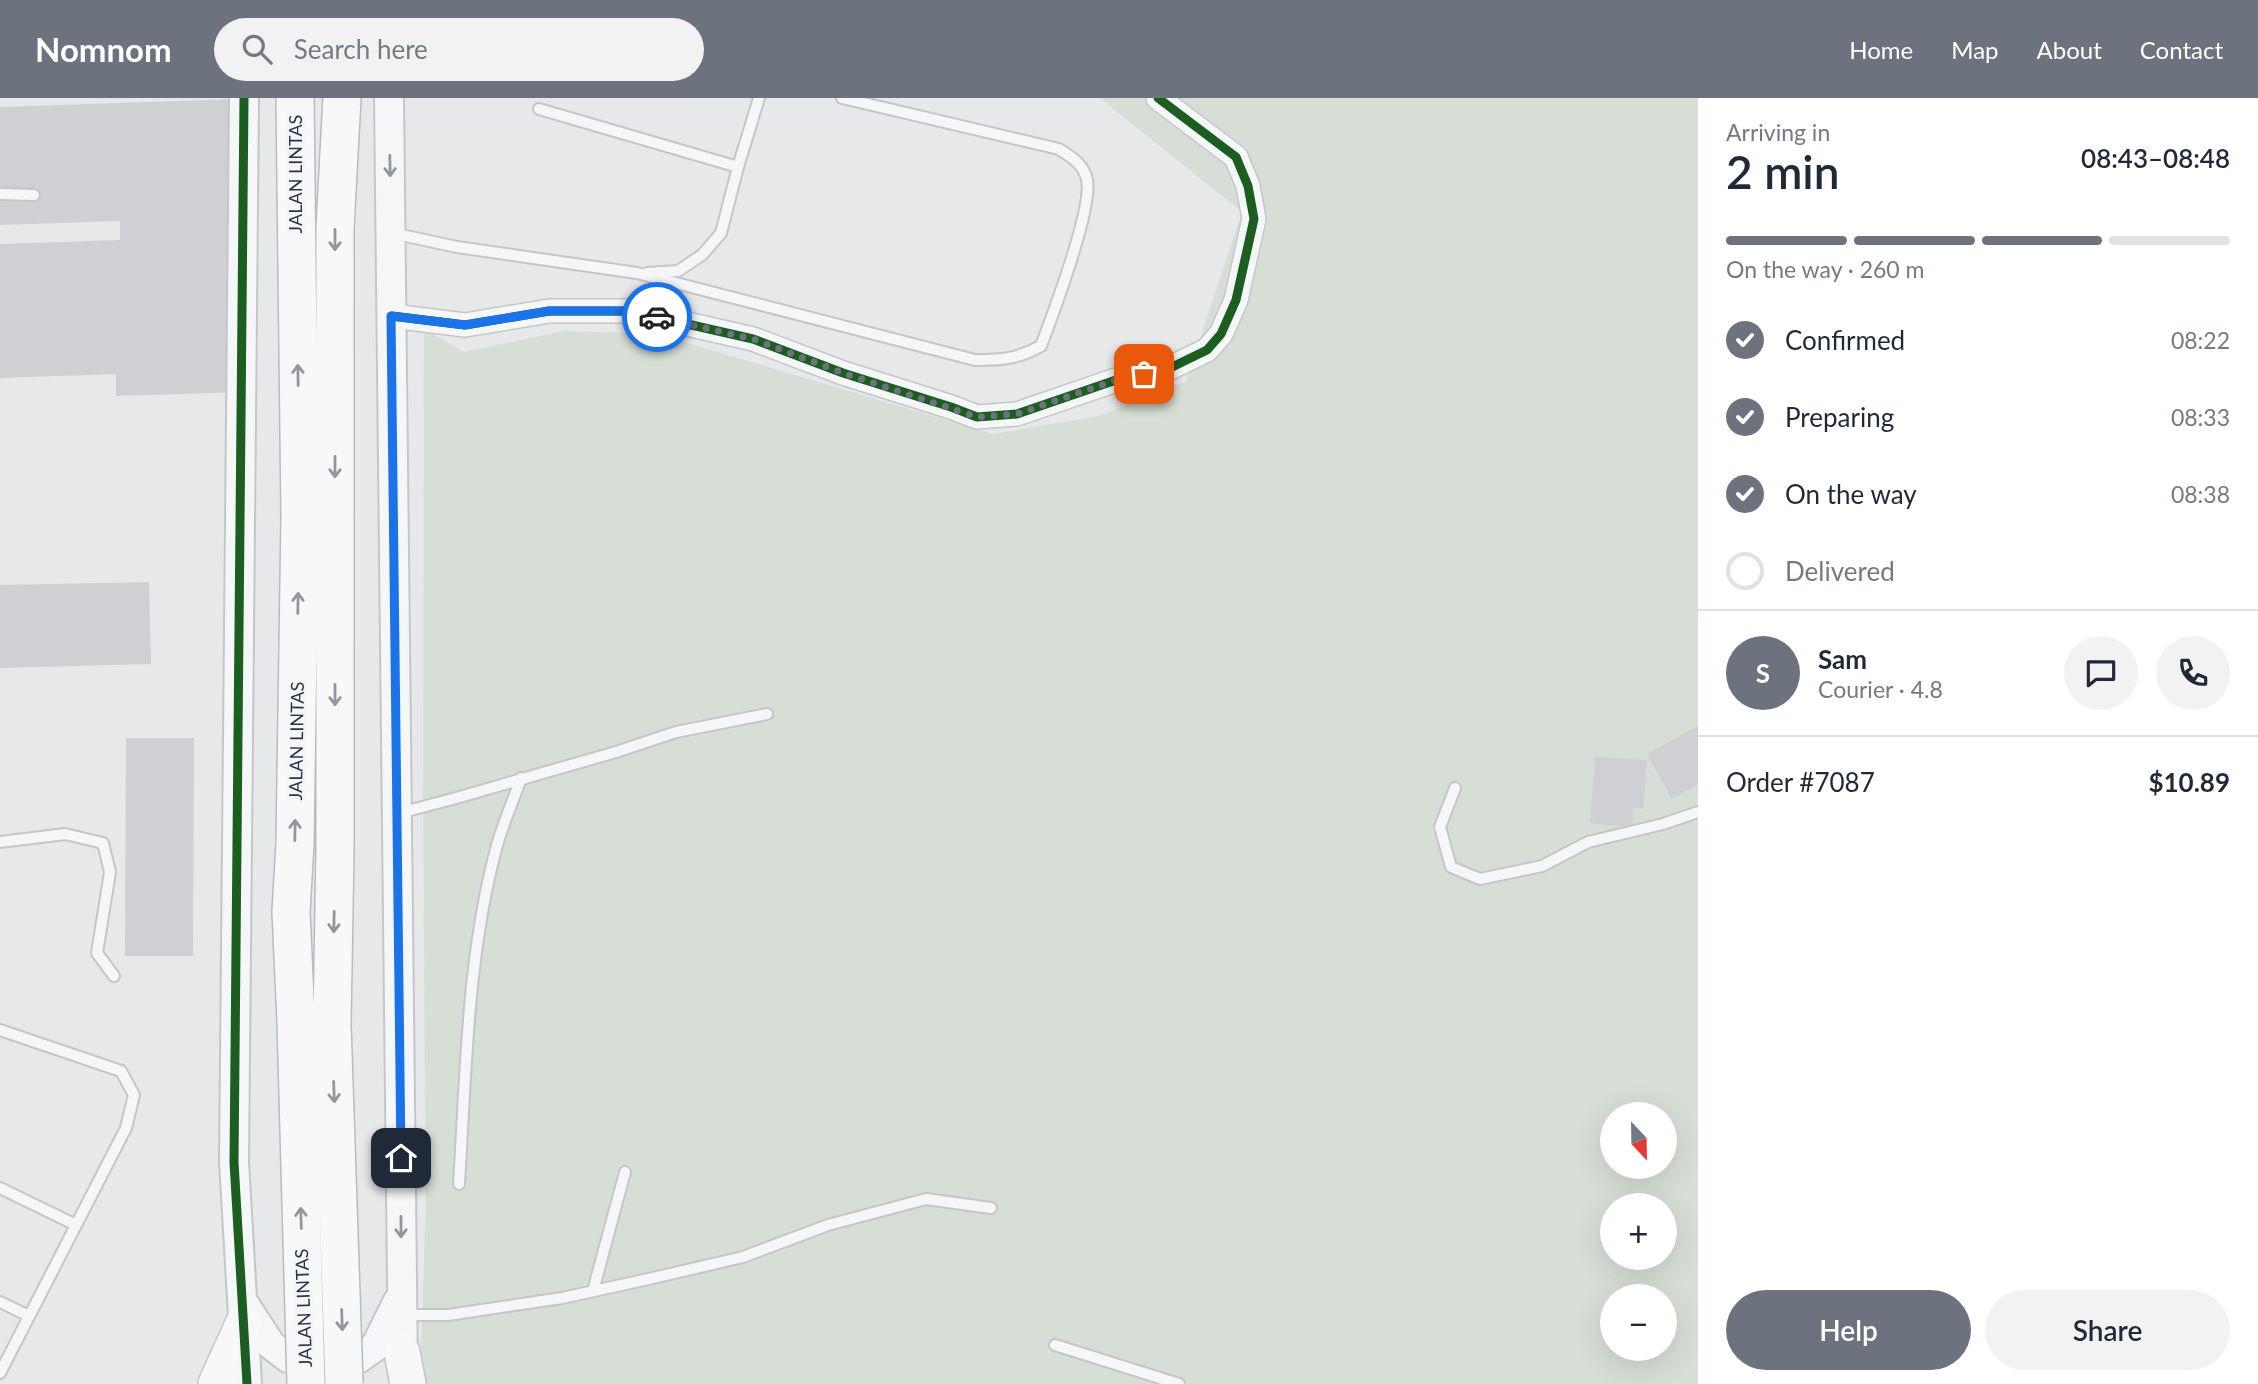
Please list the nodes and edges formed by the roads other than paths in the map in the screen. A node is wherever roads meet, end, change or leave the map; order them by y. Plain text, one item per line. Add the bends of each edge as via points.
1 (244, 98) edge
2 (295, 98) edge
3 (342, 98) edge
4 (389, 98) edge
5 (758, 98) edge
6 (842, 98) edge
7 (1157, 98) edge
8 (539, 108) dead end
9 (737, 167) junction
10 (0, 194) edge
11 (34, 195) dead end
12 (391, 233) junction
13 (637, 273) junction
14 (391, 316) junction
15 (766, 714) dead end
16 (521, 778) junction
17 (1455, 788) dead end
18 (398, 810) junction
19 (1698, 811) edge
20 (0, 842) edge
21 (114, 976) dead end
22 (0, 1030) edge
23 (625, 1172) dead end
24 (459, 1184) dead end
25 (0, 1188) edge
26 (991, 1208) dead end
27 (76, 1226) junction
28 (593, 1291) junction
29 (0, 1302) edge
30 (402, 1303) junction
31 (243, 1311) junction
32 (30, 1316) junction
33 (1055, 1345) dead end
34 (0, 1373) edge
35 (404, 1374) edge
36 (216, 1384) edge
37 (247, 1384) edge
38 (306, 1384) edge
39 (344, 1384) edge
40 (1179, 1384) edge

1 - 31 street via 234,1162
38 -> 2 highway, JALAN LINTAS, bridge via 291,912 300,516
3 -> 39 highway, bridge via 335,228 332,1024
4 -> 12 street
5 - 9 lane
6 - 13 lane via 1059,149 1081,165 1087,180 1086,208 1041,346 1022,356 975,360
7 - 14 street via 1236,158 1248,186 1254,219 1236,300 1221,334 1207,350 1168,369 1119,379 1017,414 977,417 753,339 630,311 549,311 465,325
8 - 9 lane
9 - 13 lane via 721,233 702,256 678,271
10 - 11 lane
12 - 13 lane
12 - 14 street
14 - 18 street
15 - 16 lane via 676,732
16 - 18 lane
16 - 24 lane via 496,848 477,951
17 - 19 lane via 1440,827 1451,867 1480,879 1542,866 1588,842
18 -> 30 street
20 - 21 lane via 65,834 103,843 110,872 97,953
22 - 27 lane via 121,1071 134,1095 126,1128
23 - 28 lane
25 - 27 lane
26 - 28 lane via 926,1199 828,1225 743,1257
27 - 32 lane
28 - 30 lane via 448,1315
29 - 32 lane
30 - 31 street via 375,1347 358,1359 331,1367 288,1358
30 - 35 street
31 - 36 main road
31 - 37 street
32 - 34 lane
33 - 40 lane

